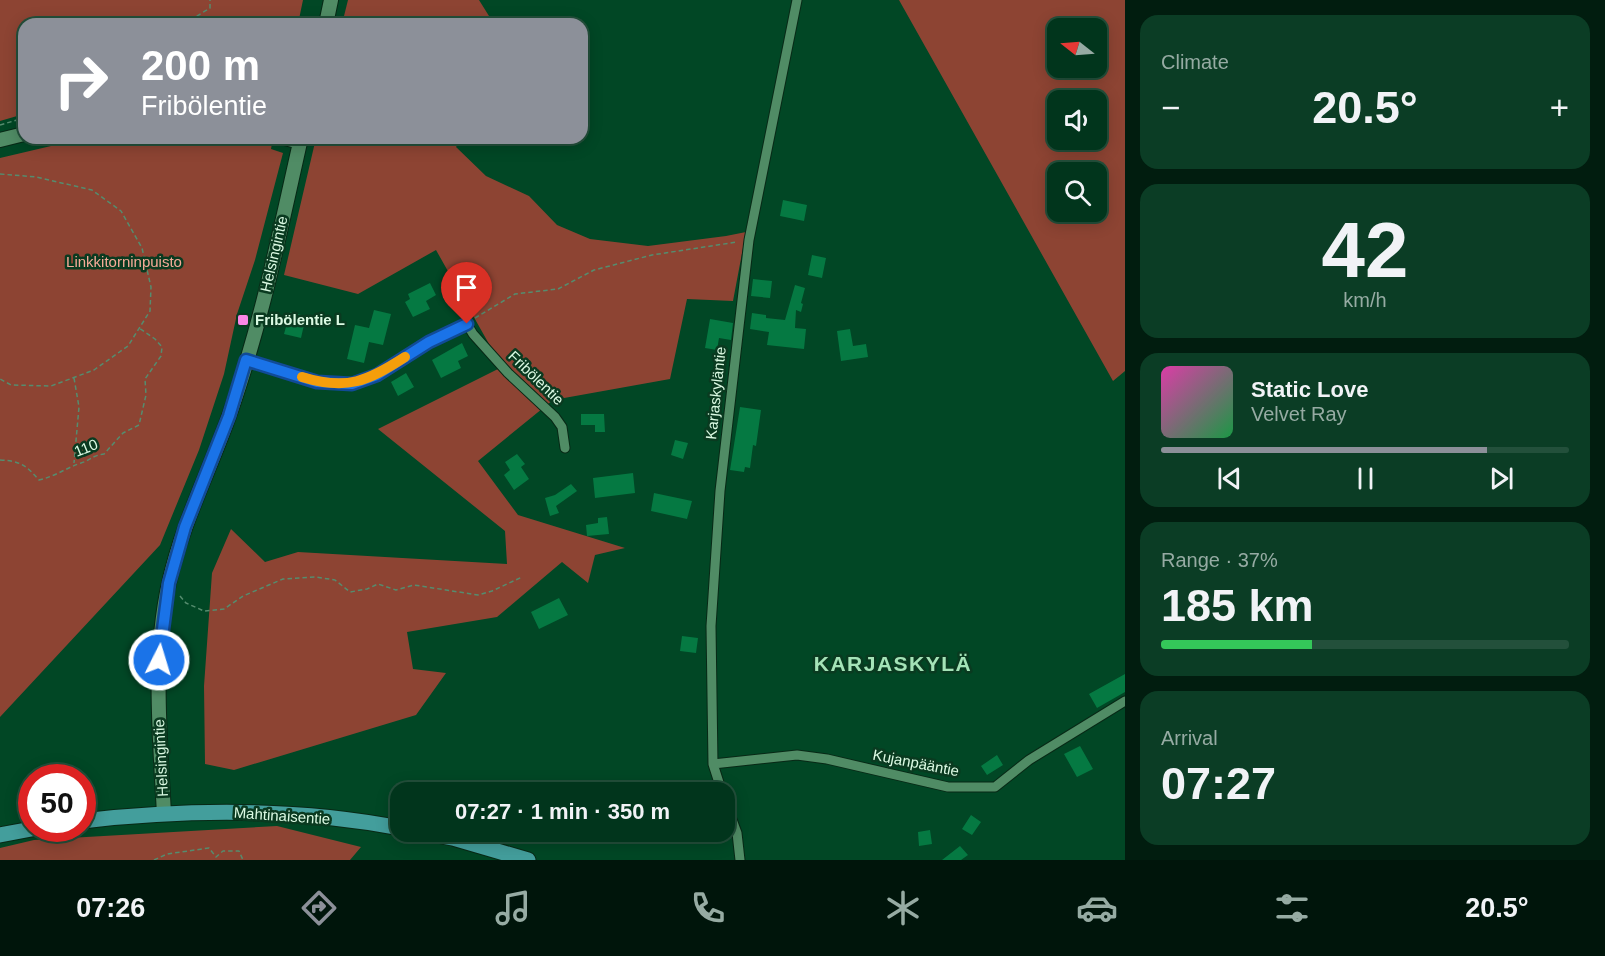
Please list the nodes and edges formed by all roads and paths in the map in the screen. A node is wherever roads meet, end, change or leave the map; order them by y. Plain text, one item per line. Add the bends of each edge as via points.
1 (210, 0) edge
2 (332, 0) edge
3 (797, 0) edge
4 (194, 18) edge
5 (328, 18) edge
6 (18, 120) edge
7 (0, 125) edge
8 (18, 136) edge
9 (0, 140) edge
10 (300, 144) edge
11 (0, 174) edge
12 (749, 240) junction
13 (467, 324) junction
14 (139, 328) junction
15 (246, 360) junction
16 (74, 377) junction
17 (0, 379) edge
18 (565, 448) dead end
19 (0, 460) edge
20 (74, 464) junction
21 (522, 577) dead end
22 (169, 583) junction
23 (1125, 701) edge
24 (713, 764) junction
25 (719, 782) edge
26 (164, 814) junction
27 (96, 820) edge
28 (390, 827) edge
29 (735, 828) edge
30 (18, 832) edge
31 (0, 835) edge
32 (467, 842) edge
33 (154, 860) edge
34 (243, 860) edge
35 (528, 860) edge
36 (740, 860) edge

1 - 4 path via 210,8
2 - 5 main road
3 - 12 street, Karjaskyläntie
6 - 7 path
8 - 9 main road
10 - 15 main road, Helsingintie
11 - 14 path via 36,177 92,190 122,211 142,249 151,287 150,310
12 - 13 path via 652,255 594,270 558,290 515,294
12 - 24 street, Karjaskyläntie via 714,573
13 - 15 street via 429,342 377,375 352,384 317,382
13 - 18 street, Fribölentie via 508,373 555,417 562,427
14 - 16 path via 128,346 94,370
14 - 20 path, 110 via 162,347 161,356 145,379 139,425 123,433 104,454
15 - 22 main road, Helsingintie via 229,416 185,527
16 - 17 path via 51,386 11,385
16 - 20 path via 79,407
19 - 20 path, 110 via 27,467 39,480 54,477
21 - 22 path via 478,595 414,585 396,590 378,584 350,592 335,580 283,579 224,609 204,611 186,603
22 - 26 main road, Helsingintie via 159,678
23 - 24 street, Kujanpääntie via 1029,760 995,787 948,787 797,755
24 - 25 street, Karjaskyläntie
26 - 27 main road, Helsingintie
26 - 28 main road, Mahtinaisentie via 272,814
29 - 36 street
30 - 31 main road
32 - 35 main road
33 - 34 path via 167,854 209,848 216,857 223,851 239,851

